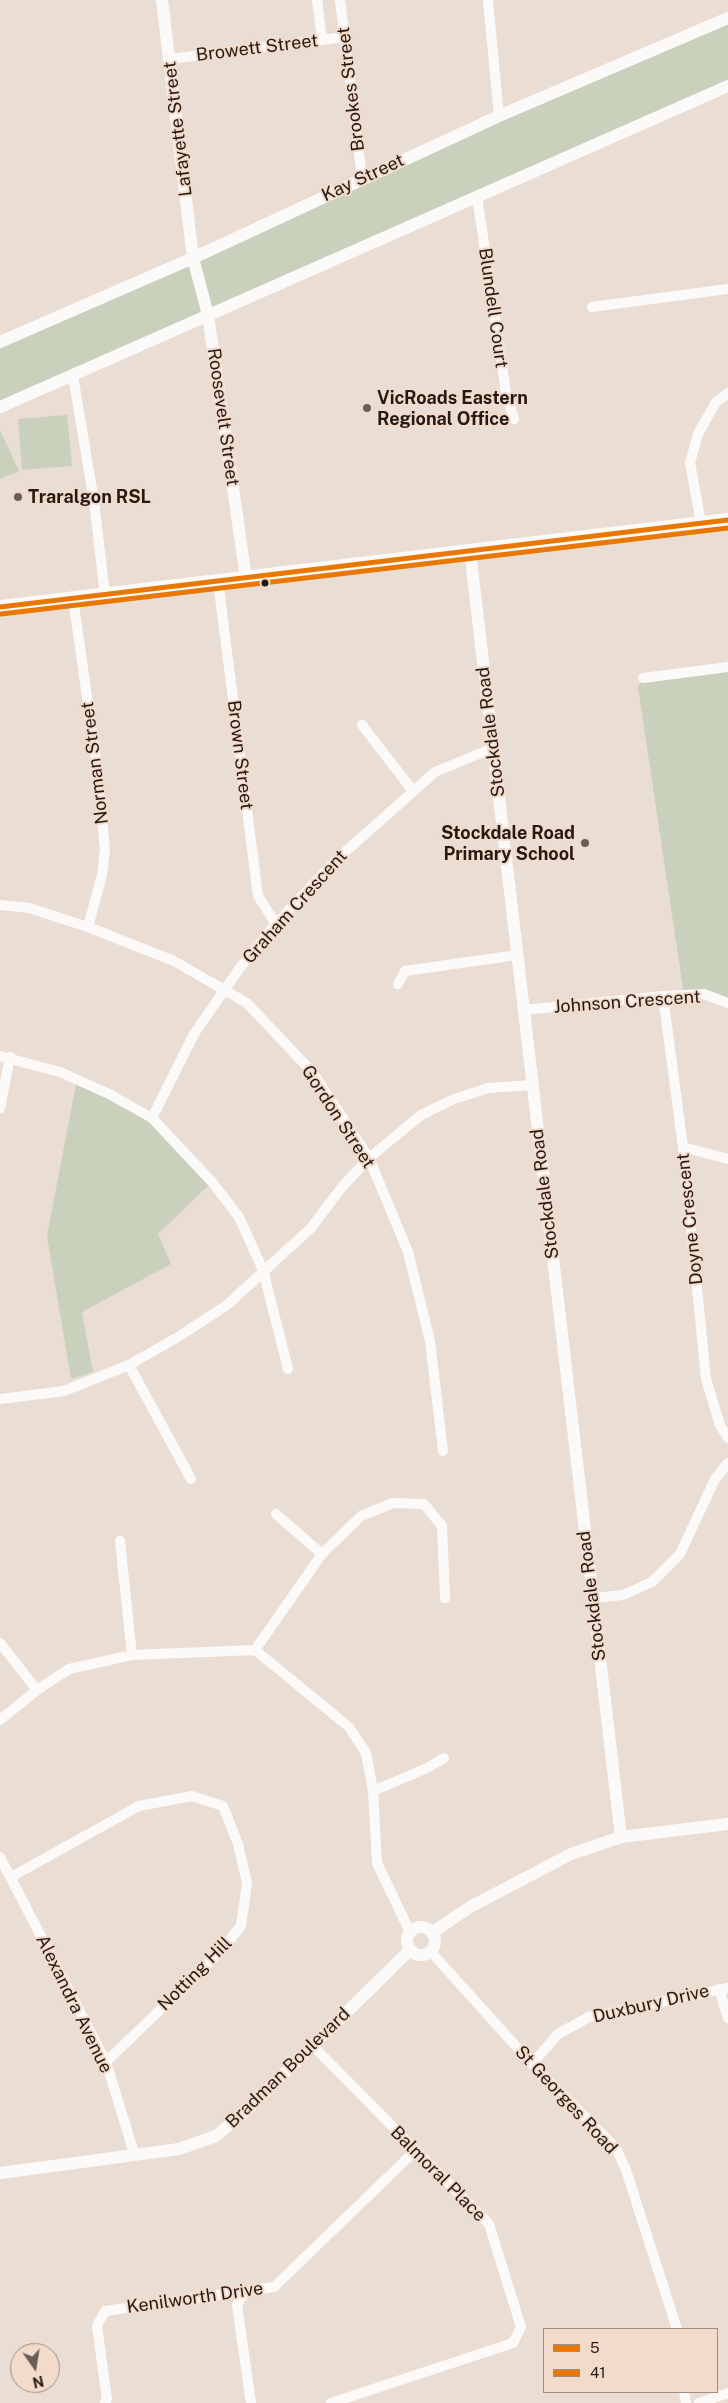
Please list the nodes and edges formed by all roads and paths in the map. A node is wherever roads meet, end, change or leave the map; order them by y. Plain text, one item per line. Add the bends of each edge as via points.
1 (162, 0) edge
2 (317, 0) edge
3 (340, 0) edge
4 (488, 0) edge
5 (728, 18) edge
6 (345, 37) junction
7 (322, 40) junction
8 (170, 60) junction
9 (728, 86) edge
10 (499, 116) junction
11 (362, 178) junction
12 (477, 196) junction
13 (193, 258) junction
14 (728, 289) edge
15 (592, 307) dead end
16 (208, 315) junction
17 (0, 342) edge
18 (73, 376) junction
19 (728, 393) edge
20 (0, 407) edge
21 (514, 419) dead end
22 (728, 520) edge
23 (700, 523) junction
24 (470, 551) junction
25 (246, 578) junction
26 (218, 581) junction
27 (105, 595) junction
28 (73, 598) junction
29 (0, 607) edge
30 (728, 667) edge
31 (643, 678) dead end
32 (362, 725) dead end
33 (493, 748) junction
34 (413, 791) junction
35 (0, 905) edge
36 (276, 924) junction
37 (88, 927) junction
38 (517, 955) junction
39 (398, 984) dead end
40 (224, 992) junction
41 (663, 996) junction
42 (728, 1003) edge
43 (524, 1010) junction
44 (5, 1056) edge
45 (533, 1085) junction
46 (0, 1108) edge
47 (152, 1118) junction
48 (683, 1148) junction
49 (369, 1158) junction
50 (728, 1159) edge
51 (263, 1270) junction
52 (129, 1365) junction
53 (288, 1369) dead end
54 (0, 1399) edge
55 (728, 1438) edge
56 (443, 1451) dead end
57 (728, 1464) edge
58 (191, 1479) dead end
59 (276, 1514) dead end
60 (120, 1541) dead end
61 (322, 1554) junction
62 (445, 1598) dead end
63 (592, 1598) junction
64 (0, 1643) edge
65 (255, 1650) junction
66 (132, 1655) junction
67 (37, 1690) junction
68 (0, 1720) edge
69 (444, 1758) dead end
70 (373, 1790) junction
71 (728, 1824) edge
72 (621, 1837) junction
73 (0, 1857) edge
74 (11, 1877) junction
75 (410, 1932) junction
76 (433, 1932) junction
77 (410, 1950) junction
78 (431, 1952) junction
79 (723, 1988) edge
80 (728, 2018) edge
81 (313, 2046) junction
82 (106, 2062) junction
83 (532, 2064) junction
84 (415, 2151) junction
85 (135, 2156) junction
86 (0, 2173) edge
87 (245, 2291) junction
88 (677, 2328) edge
89 (728, 2393) edge
90 (105, 2403) edge
91 (251, 2403) edge
92 (331, 2403) edge
93 (699, 2403) edge

1 - 8 street, Lafayette Street
2 - 7 street, Brookes Street
3 - 6 street, Brookes Street
4 - 10 street
5 - 10 street, Kay Street
6 - 7 street, Browett Street
6 - 11 street, Brookes Street
7 - 8 street, Browett Street
8 - 13 street, Lafayette Street
9 - 12 street
10 - 11 street, Kay Street
11 - 13 street, Kay Street
12 - 16 street
12 - 21 street, Blundell Court via 506,393
13 - 16 street, Roosevelt Street
13 - 17 street, Kay Street
14 - 15 street
16 - 18 street
16 - 25 street, Roosevelt Street
18 - 20 street
18 - 27 street via 94,501
19 - 23 street via 716,402 698,434 690,463
22 - 23 main road
23 - 24 main road
24 - 25 main road
24 - 33 street, Stockdale Road
25 - 26 main road
26 - 27 main road
26 - 36 street, Brown Street via 258,896
27 - 28 main road
28 - 29 main road
28 - 37 street, Norman Street via 105,848 102,876
30 - 31 street
32 - 34 street
33 - 34 street, Graham Crescent via 435,772
33 - 38 street, Stockdale Road
34 - 36 street, Graham Crescent via 335,861
35 - 37 street, Gordon Street via 29,908
36 - 40 street, Graham Crescent
37 - 40 street, Gordon Street via 174,961
38 - 39 street via 405,970
38 - 43 street, Stockdale Road
40 - 47 street, Graham Crescent via 194,1034
40 - 49 street, Gordon Street via 247,1003 313,1073
41 - 42 street, Johnson Crescent via 704,994
41 - 43 street, Johnson Crescent
41 - 48 street, Doyne Crescent
43 - 45 street, Stockdale Road
44 - 46 street
44 - 47 street via 60,1072
45 - 49 street via 488,1088 454,1099 421,1115
45 - 63 street, Stockdale Road
47 - 51 street via 212,1182 239,1217
48 - 50 street
48 - 55 street, Doyne Crescent via 706,1379 720,1425
49 - 51 street via 311,1228
49 - 56 street, Gordon Street via 408,1252 430,1340
51 - 52 street via 227,1305
51 - 53 street
52 - 54 street via 64,1391
52 - 58 street
57 - 63 street via 715,1479 680,1554 652,1582 623,1595
59 - 61 street
60 - 66 street
61 - 62 street via 361,1516 392,1503 424,1504 442,1526
61 - 65 street
63 - 72 street, Stockdale Road
64 - 67 street
65 - 66 street
65 - 70 street via 349,1727 366,1753
66 - 67 street via 69,1669
67 - 68 street
69 - 70 street
70 - 75 street via 377,1863
71 - 72 street
72 - 76 street via 570,1854 470,1907
73 - 74 street, Alexandra Avenue
74 - 82 street, Alexandra Avenue
74 - 82 street, Notting Hill via 139,1806 192,1796 223,1806 238,1844 247,1883 242,1926 219,1953
75 - 76 street via 421,1926
75 - 77 street via 407,1941
76 - 78 street via 436,1942
77 - 78 street via 420,1955
77 - 81 street, Bradman Boulevard
78 - 83 street, St Georges Road
79 - 80 street
79 - 83 street, Duxbury Drive via 589,2017 558,2034
81 - 84 street, Balmoral Place
81 - 85 street, Bradman Boulevard via 216,2136 179,2149
82 - 85 street, Alexandra Avenue
83 - 88 street, St Georges Road via 616,2148
84 - 87 street, Kenilworth Drive via 274,2287
84 - 92 street, Balmoral Place via 489,2224 521,2327 514,2343
85 - 86 street, Bradman Boulevard
87 - 90 street, Kenilworth Drive via 105,2311 97,2326
87 - 91 street via 238,2305
89 - 93 street

